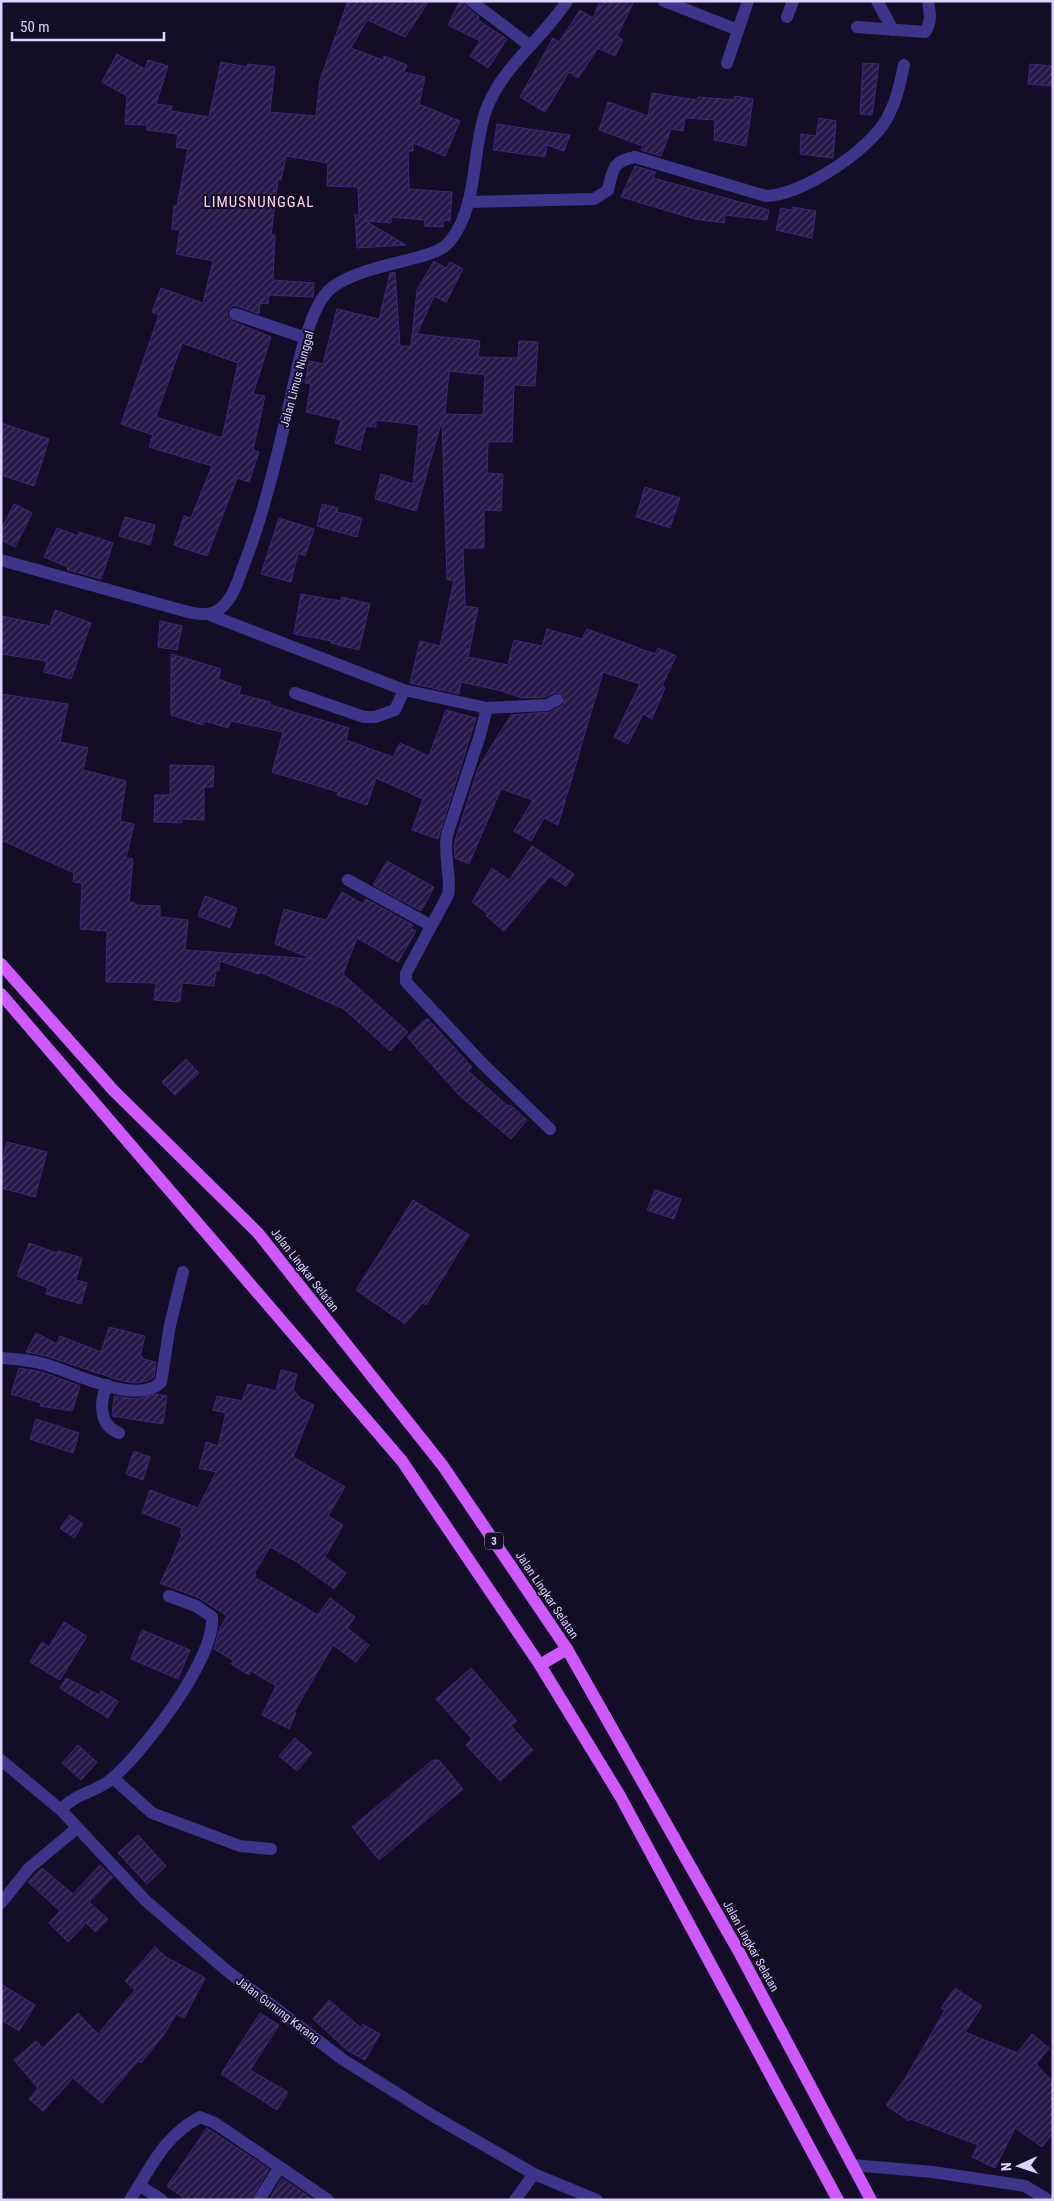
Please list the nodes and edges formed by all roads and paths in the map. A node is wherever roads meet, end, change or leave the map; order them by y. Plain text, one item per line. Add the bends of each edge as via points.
1 (471, 1) edge
2 (567, 1) edge
3 (664, 1) edge
4 (748, 1) edge
5 (793, 1) edge
6 (877, 1) edge
7 (928, 1) edge
8 (787, 17) dead end
9 (856, 27) dead end
10 (738, 30) junction
11 (893, 30) junction
12 (529, 45) junction
13 (727, 63) dead end
14 (904, 66) dead end
15 (468, 202) junction
16 (235, 314) dead end
17 (306, 338) junction
18 (1, 560) edge
19 (210, 615) junction
20 (404, 690) junction
21 (295, 693) dead end
22 (557, 700) dead end
23 (487, 708) junction
24 (348, 880) dead end
25 (430, 925) junction
26 (1, 964) edge
27 (1, 994) edge
28 (550, 1129) dead end
29 (182, 1272) dead end
30 (1, 1358) edge
31 (107, 1385) junction
32 (118, 1433) dead end
33 (168, 1596) dead end
34 (567, 1649) junction
35 (540, 1665) junction
36 (1, 1760) edge
37 (113, 1778) junction
38 (61, 1810) junction
39 (76, 1829) junction
40 (271, 1849) dead end
41 (1, 1903) edge
42 (852, 2165) junction
43 (279, 2168) junction
44 (534, 2174) junction
45 (139, 2185) junction
46 (130, 2200) edge
47 (162, 2200) edge
48 (259, 2200) edge
49 (328, 2200) edge
50 (515, 2200) edge
51 (597, 2200) edge
52 (838, 2200) edge
53 (871, 2200) edge
54 (1048, 2200) edge

1 - 12 street
2 - 12 street, Jalan Limus Nunggal via 555,20
3 - 10 street
4 - 10 street
5 - 8 street
6 - 11 street
7 - 11 street via 930,26 925,32
9 - 11 street
10 - 13 street
12 - 15 street, Jalan Limus Nunggal via 502,79 486,110
14 - 15 street via 897,98 877,135 824,175 777,195 766,196 635,157 622,159 614,166 608,190 594,199
15 - 17 street, Jalan Limus Nunggal via 451,241 438,251 353,276 329,290 320,302
16 - 17 street
17 - 19 street, Jalan Limus Nunggal via 251,546 233,593 222,608
18 - 19 street via 188,612
19 - 20 street
20 - 21 street via 395,710 375,717 364,717
20 - 23 street
22 - 23 street via 547,705
23 - 25 street via 446,835 444,851 450,885 448,895
24 - 25 street
25 - 28 street via 406,973 406,982
26 - 34 main road, Jalan Lingkar Selatan / 3 via 113,1090 258,1233 443,1466
27 - 35 main road via 402,1461
29 - 31 street via 161,1382 144,1390
30 - 31 street via 42,1363
31 - 32 street via 103,1393 103,1417 108,1428
33 - 37 street via 206,1611 213,1624 201,1656 161,1726
34 - 35 main road
34 - 42 main road, Jalan Lingkar Selatan / 3 via 739,1952
35 - 52 main road via 620,1796
36 - 38 street, Jalan Gunung Karang
37 - 38 street via 72,1799
37 - 40 street via 152,1812 240,1846
38 - 39 street, Jalan Gunung Karang
39 - 41 street via 29,1868
39 - 44 street, Jalan Gunung Karang via 146,1901 226,1970 342,2059
42 - 53 main road, Jalan Lingkar Selatan / 3
42 - 54 street via 932,2172 1025,2186
43 - 45 street via 215,2123 200,2117 182,2126 167,2140
43 - 48 street
43 - 49 street
44 - 50 street
44 - 51 street, Jalan Gunung Karang
45 - 46 street
45 - 47 street

